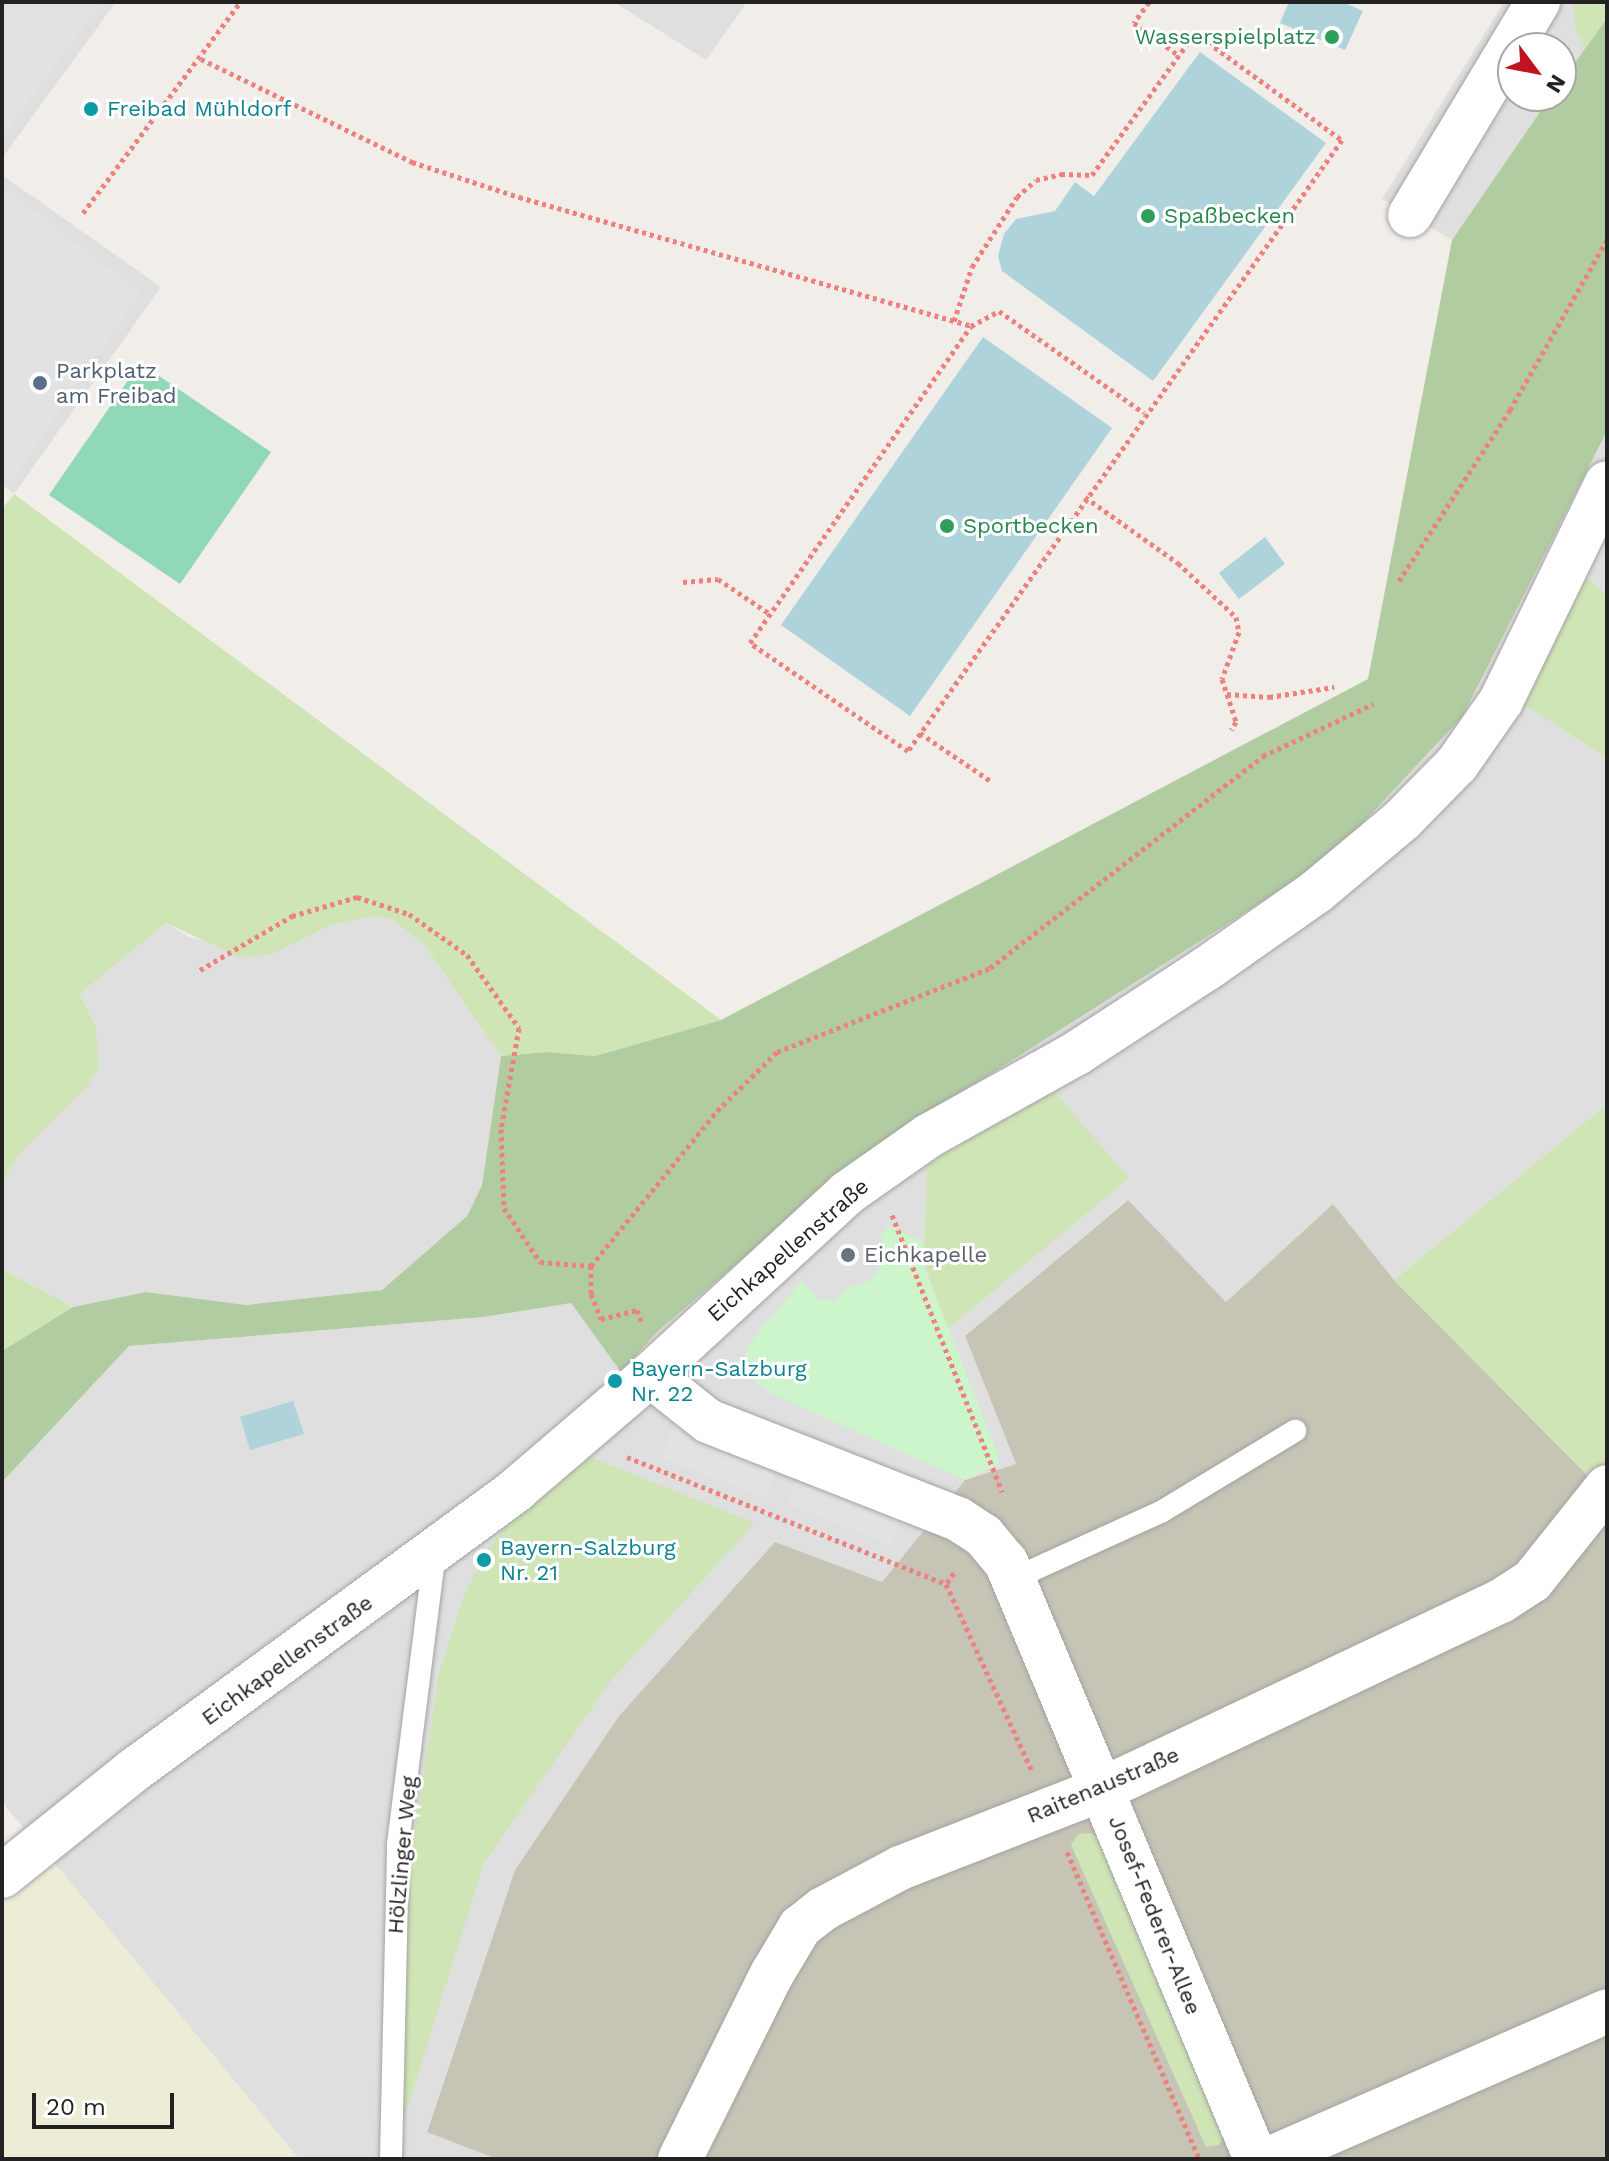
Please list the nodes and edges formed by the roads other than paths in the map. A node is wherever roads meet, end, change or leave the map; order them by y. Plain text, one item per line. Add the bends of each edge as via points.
1 (1538, 2) edge
2 (1410, 215) dead end
3 (1607, 483) edge
4 (636, 1387) junction
5 (1295, 1431) dead end
6 (1607, 1487) edge
7 (435, 1552) junction
8 (1013, 1579) junction
9 (1103, 1789) junction
10 (2, 1876) edge
11 (1607, 2011) edge
12 (391, 2159) edge
13 (680, 2159) edge
14 (1256, 2159) edge
15 (1269, 2159) edge

1 - 2 street
3 - 4 street, Eichkapellenstraße via 1501,701 1429,795 1316,892 1206,969 875,1173 789,1242
4 - 7 street, Eichkapellenstraße
4 - 8 street, Josef-Federer-Allee via 983,1535
5 - 8 lane via 1161,1512
6 - 9 street, Raitenaustraße via 1532,1581 1501,1601
7 - 10 street, Eichkapellenstraße via 134,1770
7 - 12 lane, Hölzlinger Weg via 398,1844
8 - 9 street, Josef-Federer-Allee
9 - 13 street, Raitenaustraße via 900,1868 800,1927
9 - 14 street, Josef-Federer-Allee
11 - 15 street

